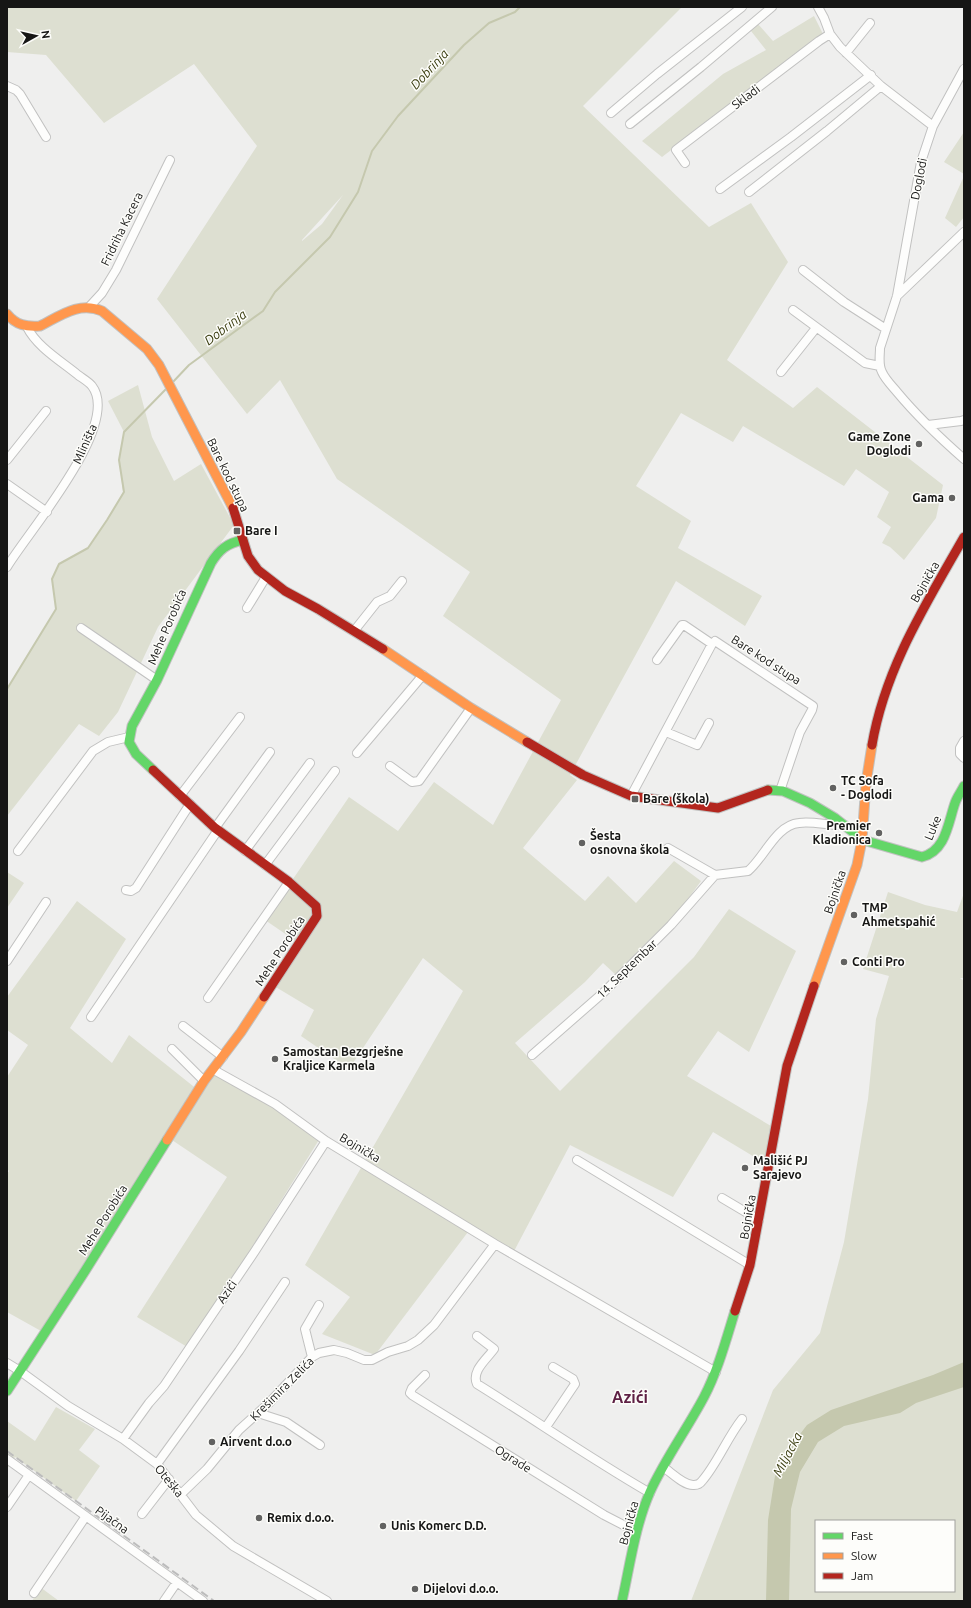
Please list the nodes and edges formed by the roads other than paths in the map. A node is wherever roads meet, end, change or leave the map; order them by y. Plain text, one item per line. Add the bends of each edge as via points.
1 (742, 7) edge
2 (772, 7) edge
3 (818, 7) edge
4 (870, 23) dead end
5 (830, 34) junction
6 (846, 53) junction
7 (964, 69) edge
8 (871, 75) junction
9 (7, 86) edge
10 (882, 86) junction
11 (611, 113) dead end
12 (630, 124) dead end
13 (932, 126) junction
14 (46, 137) dead end
15 (170, 160) dead end
16 (685, 163) dead end
17 (720, 189) dead end
18 (749, 192) dead end
19 (964, 232) edge
20 (803, 270) dead end
21 (897, 296) junction
22 (90, 306) junction
23 (793, 310) dead end
24 (7, 314) edge
25 (27, 327) junction
26 (816, 328) junction
27 (886, 329) junction
28 (880, 366) junction
29 (781, 372) dead end
30 (46, 411) dead end
31 (964, 420) edge
32 (928, 426) junction
33 (964, 459) edge
34 (7, 460) edge
35 (7, 484) edge
36 (47, 512) junction
37 (964, 537) edge
38 (242, 540) junction
39 (7, 567) edge
40 (266, 577) junction
41 (402, 581) dead end
42 (247, 608) dead end
43 (82, 628) dead end
44 (354, 631) junction
45 (712, 644) junction
46 (658, 660) dead end
47 (420, 673) junction
48 (157, 680) junction
49 (471, 708) junction
50 (240, 717) dead end
51 (709, 723) dead end
52 (666, 732) junction
53 (365, 737) dead end
54 (129, 738) junction
55 (964, 740) edge
56 (270, 752) dead end
57 (357, 753) dead end
58 (964, 758) edge
59 (310, 763) dead end
60 (390, 766) dead end
61 (336, 771) dead end
62 (964, 786) edge
63 (780, 790) junction
64 (180, 796) junction
65 (631, 796) junction
66 (190, 804) junction
67 (845, 825) junction
68 (217, 829) junction
69 (862, 840) junction
70 (668, 848) dead end
71 (18, 851) dead end
72 (245, 851) junction
73 (265, 865) junction
74 (714, 875) junction
75 (289, 882) junction
76 (126, 890) dead end
77 (46, 902) dead end
78 (7, 961) edge
79 (208, 998) dead end
80 (91, 1017) dead end
81 (183, 1026) dead end
82 (172, 1049) dead end
83 (532, 1055) dead end
84 (223, 1057) junction
85 (214, 1070) junction
86 (204, 1081) junction
87 (326, 1141) junction
88 (577, 1160) dead end
89 (722, 1198) dead end
90 (759, 1220) junction
91 (495, 1244) junction
92 (750, 1265) junction
93 (285, 1282) dead end
94 (320, 1305) dead end
95 (477, 1336) dead end
96 (312, 1357) junction
97 (7, 1363) edge
98 (553, 1367) dead end
99 (20, 1371) junction
100 (716, 1372) junction
101 (425, 1375) dead end
102 (7, 1391) edge
103 (258, 1413) junction
104 (742, 1419) dead end
105 (546, 1427) junction
106 (123, 1439) junction
107 (320, 1445) dead end
108 (7, 1459) edge
109 (157, 1464) junction
110 (663, 1467) junction
111 (29, 1475) junction
112 (169, 1479) junction
113 (650, 1493) junction
114 (181, 1494) junction
115 (7, 1507) edge
116 (142, 1514) dead end
117 (86, 1516) junction
118 (637, 1532) junction
119 (176, 1582) junction
120 (34, 1593) dead end
121 (199, 1600) edge
122 (164, 1601) edge
123 (327, 1601) edge
124 (622, 1601) edge

1 - 11 street via 656,74
2 - 12 street
3 - 5 street
4 - 6 street
5 - 6 street
5 - 16 street, Skladi via 676,150
6 - 8 street
7 - 13 street, Doglodi
8 - 10 street
8 - 17 street
9 - 14 street via 20,94
10 - 13 street
10 - 18 street
13 - 21 street, Doglodi via 921,162
15 - 22 street, Fridriha Kacera via 116,270 102,293
19 - 21 street, Doglodi
20 - 27 street via 844,302
21 - 27 street, Doglodi
22 - 25 street via 77,308 40,326
22 - 38 street, Bare kod stupa via 102,311 147,349 159,365 232,506
23 - 26 street
24 - 25 street via 16,323
25 - 36 street, Mliništa via 50,353 92,386 97,404 94,428 81,456
26 - 28 street via 865,363
26 - 29 street
27 - 28 street, Doglodi via 880,348
28 - 32 street via 886,379 906,404
30 - 34 street
31 - 32 street
32 - 33 street
35 - 36 street
36 - 39 street, Mliništa
37 - 69 street, Bojnička via 910,632 882,699 872,740
38 - 40 street, Bare kod stupa via 248,556
38 - 48 street, Mehe Porobića via 226,545 207,569
40 - 42 street
40 - 44 street, Bare kod stupa
41 - 44 street via 388,598 377,602
43 - 48 street
44 - 47 street, Bare kod stupa
45 - 46 street via 682,625
45 - 52 street, Bare kod stupa
45 - 63 street, Bare kod stupa via 715,642 813,706 800,732
47 - 49 street, Bare kod stupa
47 - 53 street
47 - 57 street
48 - 54 street, Mehe Porobića via 132,726
49 - 60 street via 419,781 412,782
49 - 65 street, Bare kod stupa via 583,775
50 - 64 street
51 - 52 street via 697,745
52 - 65 street, Bare kod stupa
54 - 64 street, Mehe Porobića via 136,754
54 - 71 street via 108,742 93,751
55 - 58 street via 959,750
56 - 68 street
59 - 72 street
61 - 73 street
62 - 69 street, Luke via 954,805 944,837 938,849 930,855 922,857
63 - 65 street, Bare kod stupa via 756,794 718,808
63 - 67 street via 831,814
64 - 66 street, Mehe Porobića
66 - 68 street, Mehe Porobića
66 - 76 street via 136,888
67 - 69 street
67 - 74 street via 813,822 792,824 776,838 748,871
68 - 72 street, Mehe Porobića
68 - 80 street
69 - 90 street, Bojnička via 857,865 787,1066
70 - 74 street
72 - 73 street, Mehe Porobića
73 - 75 street, Mehe Porobića
74 - 83 street, 14. Septembar via 671,925 604,992
75 - 79 street
75 - 84 street, Mehe Porobića via 316,906 316,916
77 - 78 street
81 - 84 street
82 - 86 street
84 - 85 street, Mehe Porobića
85 - 86 street, Mehe Porobića
85 - 87 street, Bojnička via 275,1104
86 - 99 street, Mehe Porobića
87 - 91 street, Bojnička
87 - 106 street, Azići via 164,1386
88 - 92 street, Bojnička
89 - 90 street
90 - 92 street, Bojnička
91 - 96 street, Krešimira Zelića via 428,1332 408,1346 372,1360 364,1360 347,1352 334,1350
91 - 100 street, Bojnička
92 - 100 street, Bojnička
93 - 109 street via 239,1351
94 - 96 street via 305,1329
95 - 105 street via 494,1349 476,1373 477,1384
96 - 103 street, Krešimira Zelića
97 - 99 street, Oteška
98 - 105 street via 573,1379 575,1384
99 - 102 street
99 - 106 street, Oteška via 68,1406
100 - 110 street, Bojnička
101 - 118 street, Ograde via 412,1388 412,1395 604,1515
103 - 107 street via 286,1422
103 - 114 street, Krešimira Zelića via 239,1430 207,1470
104 - 110 street via 699,1484 687,1483
105 - 113 street
106 - 109 street, Oteška
108 - 111 street, Pijačna
109 - 112 street, Oteška
110 - 113 street, Bojnička
111 - 115 street
111 - 117 street, Pijačna
112 - 114 street, Oteška
112 - 116 street
113 - 118 street, Bojnička
114 - 123 street, Oteška via 196,1515 233,1546
117 - 119 street, Pijačna
117 - 120 street
118 - 124 street, Bojnička
119 - 121 street, Pijačna
119 - 122 street

